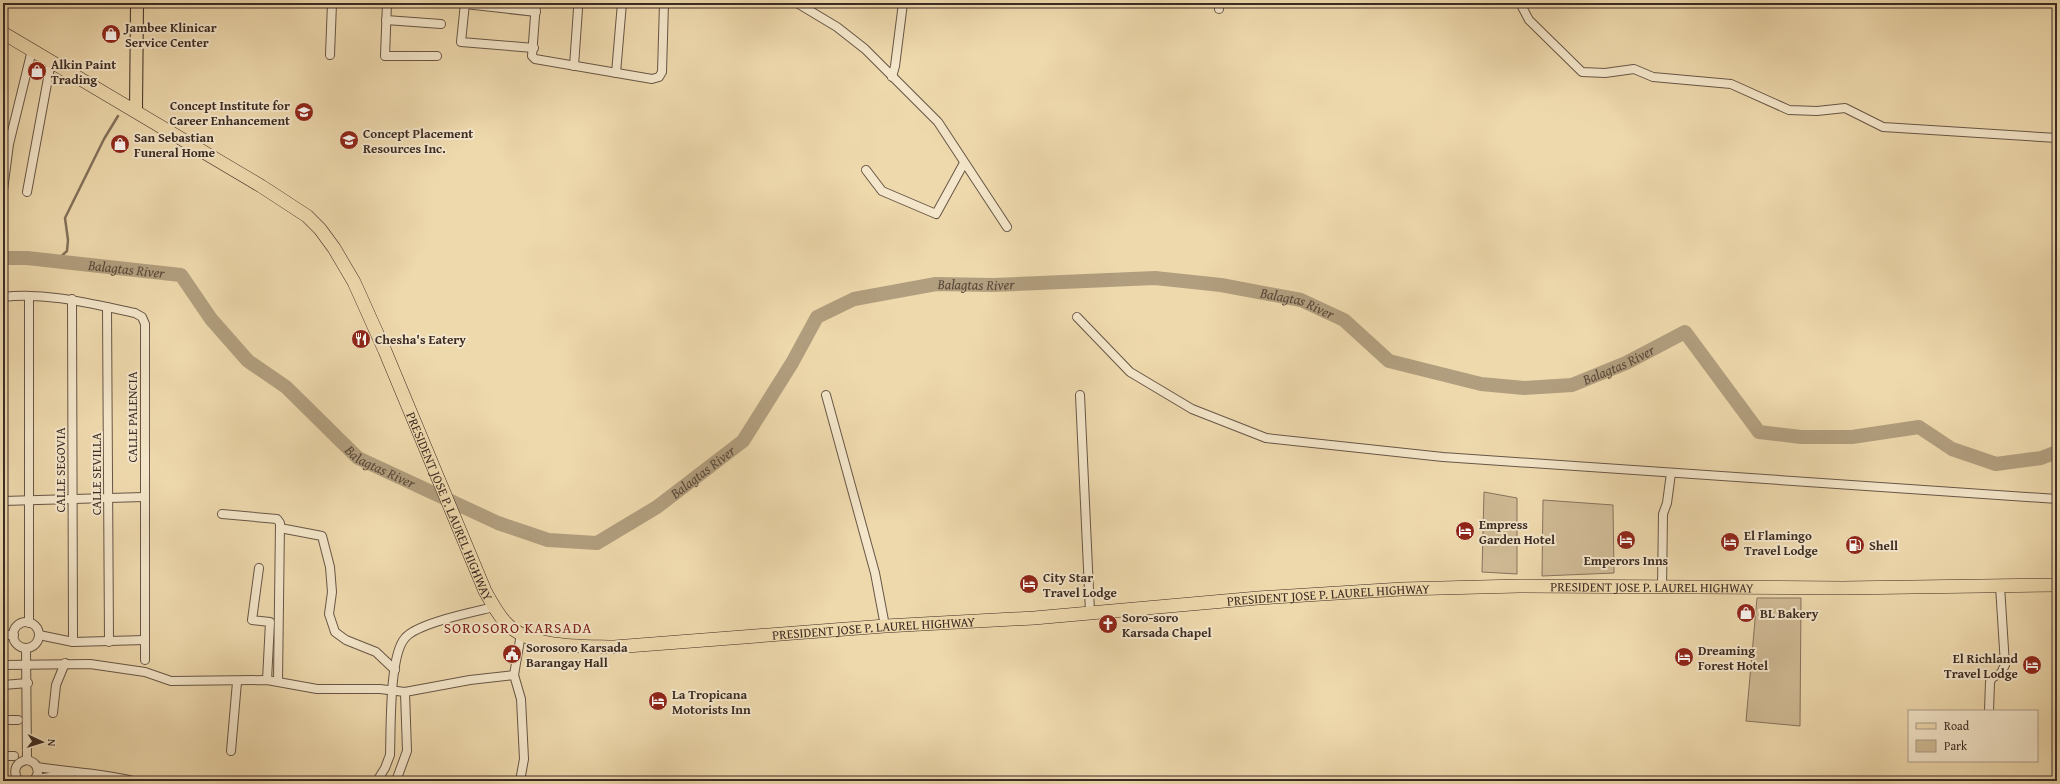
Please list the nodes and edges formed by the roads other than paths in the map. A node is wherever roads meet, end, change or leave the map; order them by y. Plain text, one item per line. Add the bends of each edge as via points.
1 (137, 3) edge
2 (332, 3) edge
3 (387, 3) edge
4 (465, 3) edge
5 (536, 3) edge
6 (622, 3) edge
7 (664, 3) edge
8 (797, 3) edge
9 (903, 3) edge
10 (1520, 3) edge
11 (578, 9) dead end
12 (536, 12) junction
13 (386, 20) junction
14 (441, 24) dead end
15 (3, 33) edge
16 (534, 48) junction
17 (32, 50) junction
18 (330, 55) dead end
19 (438, 56) dead end
20 (51, 62) junction
21 (574, 66) junction
22 (616, 72) junction
23 (892, 77) junction
24 (136, 111) junction
25 (2057, 138) edge
26 (964, 163) junction
27 (866, 170) dead end
28 (3, 190) edge
29 (27, 192) dead end
30 (1007, 227) dead end
31 (29, 296) junction
32 (3, 297) edge
33 (72, 299) junction
34 (107, 307) junction
35 (1077, 317) dead end
36 (826, 395) dead end
37 (1080, 395) dead end
38 (1671, 473) junction
39 (108, 497) junction
40 (144, 497) junction
41 (72, 498) junction
42 (2057, 499) edge
43 (29, 500) junction
44 (3, 501) edge
45 (222, 514) dead end
46 (280, 528) junction
47 (259, 568) dead end
48 (2057, 585) edge
49 (2000, 586) junction
50 (1662, 588) junction
51 (494, 607) junction
52 (1090, 612) junction
53 (29, 623) junction
54 (885, 626) junction
55 (521, 634) junction
56 (3, 635) edge
57 (14, 635) junction
58 (39, 635) junction
59 (145, 640) junction
60 (73, 642) junction
61 (109, 642) junction
62 (26, 648) junction
63 (145, 660) dead end
64 (27, 664) junction
65 (65, 664) junction
66 (3, 665) edge
67 (395, 670) junction
68 (514, 675) junction
69 (267, 680) junction
70 (278, 681) junction
71 (237, 682) junction
72 (28, 683) junction
73 (3, 685) edge
74 (393, 691) junction
75 (405, 692) junction
76 (1990, 710) edge
77 (53, 713) dead end
78 (3, 720) edge
79 (18, 720) dead end
80 (231, 751) dead end
81 (3, 756) edge
82 (14, 756) dead end
83 (27, 760) junction
84 (37, 766) junction
85 (79, 773) junction
86 (35, 780) edge
87 (18, 781) edge
88 (134, 781) edge
89 (377, 781) edge
90 (396, 781) edge
91 (520, 781) edge

1 - 24 main road
2 - 18 street
3 - 13 street
4 - 12 street
4 - 16 street via 461,42
5 - 12 street
6 - 22 street
7 - 22 street via 662,72 659,77 652,79
8 - 23 street via 837,27 865,49
9 - 23 street via 896,66
10 - 25 street via 1529,20 1582,72 1605,73 1634,69 1653,77 1731,84 1789,110 1845,108 1883,127
11 - 21 street
12 - 16 street
13 - 14 street
13 - 19 street via 385,56
15 - 17 highway, PRESIDENT JOSE P. LAUREL HIGHWAY
16 - 21 street via 532,56 535,59
17 - 20 highway, PRESIDENT JOSE P. LAUREL HIGHWAY
17 - 28 street via 9,144
20 - 24 highway, PRESIDENT JOSE P. LAUREL HIGHWAY
20 - 29 street
21 - 22 street
23 - 26 street via 938,122
24 - 51 highway, PRESIDENT JOSE P. LAUREL HIGHWAY via 292,205 320,229 334,248 354,282 385,351
26 - 27 street via 936,214 882,191
26 - 30 street
31 - 32 street, CALLE PALENCIA
31 - 33 street, CALLE PALENCIA
31 - 43 street
33 - 34 street, CALLE PALENCIA
33 - 41 street, CALLE SEGOVIA
34 - 39 street, CALLE SEVILLA
34 - 40 street, CALLE PALENCIA via 136,313 142,317 145,324
35 - 38 street via 1130,372 1192,409 1266,438 1443,457
36 - 54 street via 875,573
37 - 52 street
38 - 42 street
38 - 50 street via 1663,514
39 - 40 street
39 - 41 street
39 - 61 street, CALLE SEVILLA
40 - 59 street, CALLE PALENCIA
41 - 43 street
41 - 60 street, CALLE SEGOVIA
43 - 44 street
43 - 53 street
45 - 46 street via 277,519
46 - 67 street via 322,536 330,567 332,592 329,614 335,632 346,640 376,652
46 - 70 street
47 - 69 street via 252,620 270,622
48 - 49 highway, PRESIDENT JOSE P. LAUREL HIGHWAY
49 - 50 highway, PRESIDENT JOSE P. LAUREL HIGHWAY
49 - 76 street via 2005,665 2001,673 1990,682
50 - 52 highway, PRESIDENT JOSE P. LAUREL HIGHWAY via 1534,586 1387,590
51 - 55 highway, PRESIDENT JOSE P. LAUREL HIGHWAY via 506,623
51 - 67 street via 419,628 405,637 399,647
52 - 54 highway, PRESIDENT JOSE P. LAUREL HIGHWAY via 1034,618
53 - 57 street via 19,625
53 - 58 street via 38,630
54 - 55 highway, PRESIDENT JOSE P. LAUREL HIGHWAY via 614,647 534,641
55 - 68 street
56 - 57 street
57 - 62 street via 17,644
58 - 60 street
58 - 62 street via 36,644
59 - 61 street
59 - 63 street, CALLE PALENCIA
60 - 61 street
62 - 64 street
64 - 65 street
64 - 66 street
64 - 72 street
65 - 71 street via 115,666 171,681
65 - 77 street via 56,685
67 - 74 street
68 - 75 street
68 - 91 street via 521,698 524,759
69 - 70 street
69 - 71 street
70 - 74 street via 317,689
71 - 80 street
72 - 73 street
72 - 83 street
74 - 75 street
74 - 89 street via 390,755 386,768
75 - 90 street via 407,751
78 - 79 street
81 - 82 street
83 - 84 street
83 - 87 street via 18,763 16,767
84 - 85 street
84 - 86 street
85 - 86 street
85 - 88 street via 112,775

